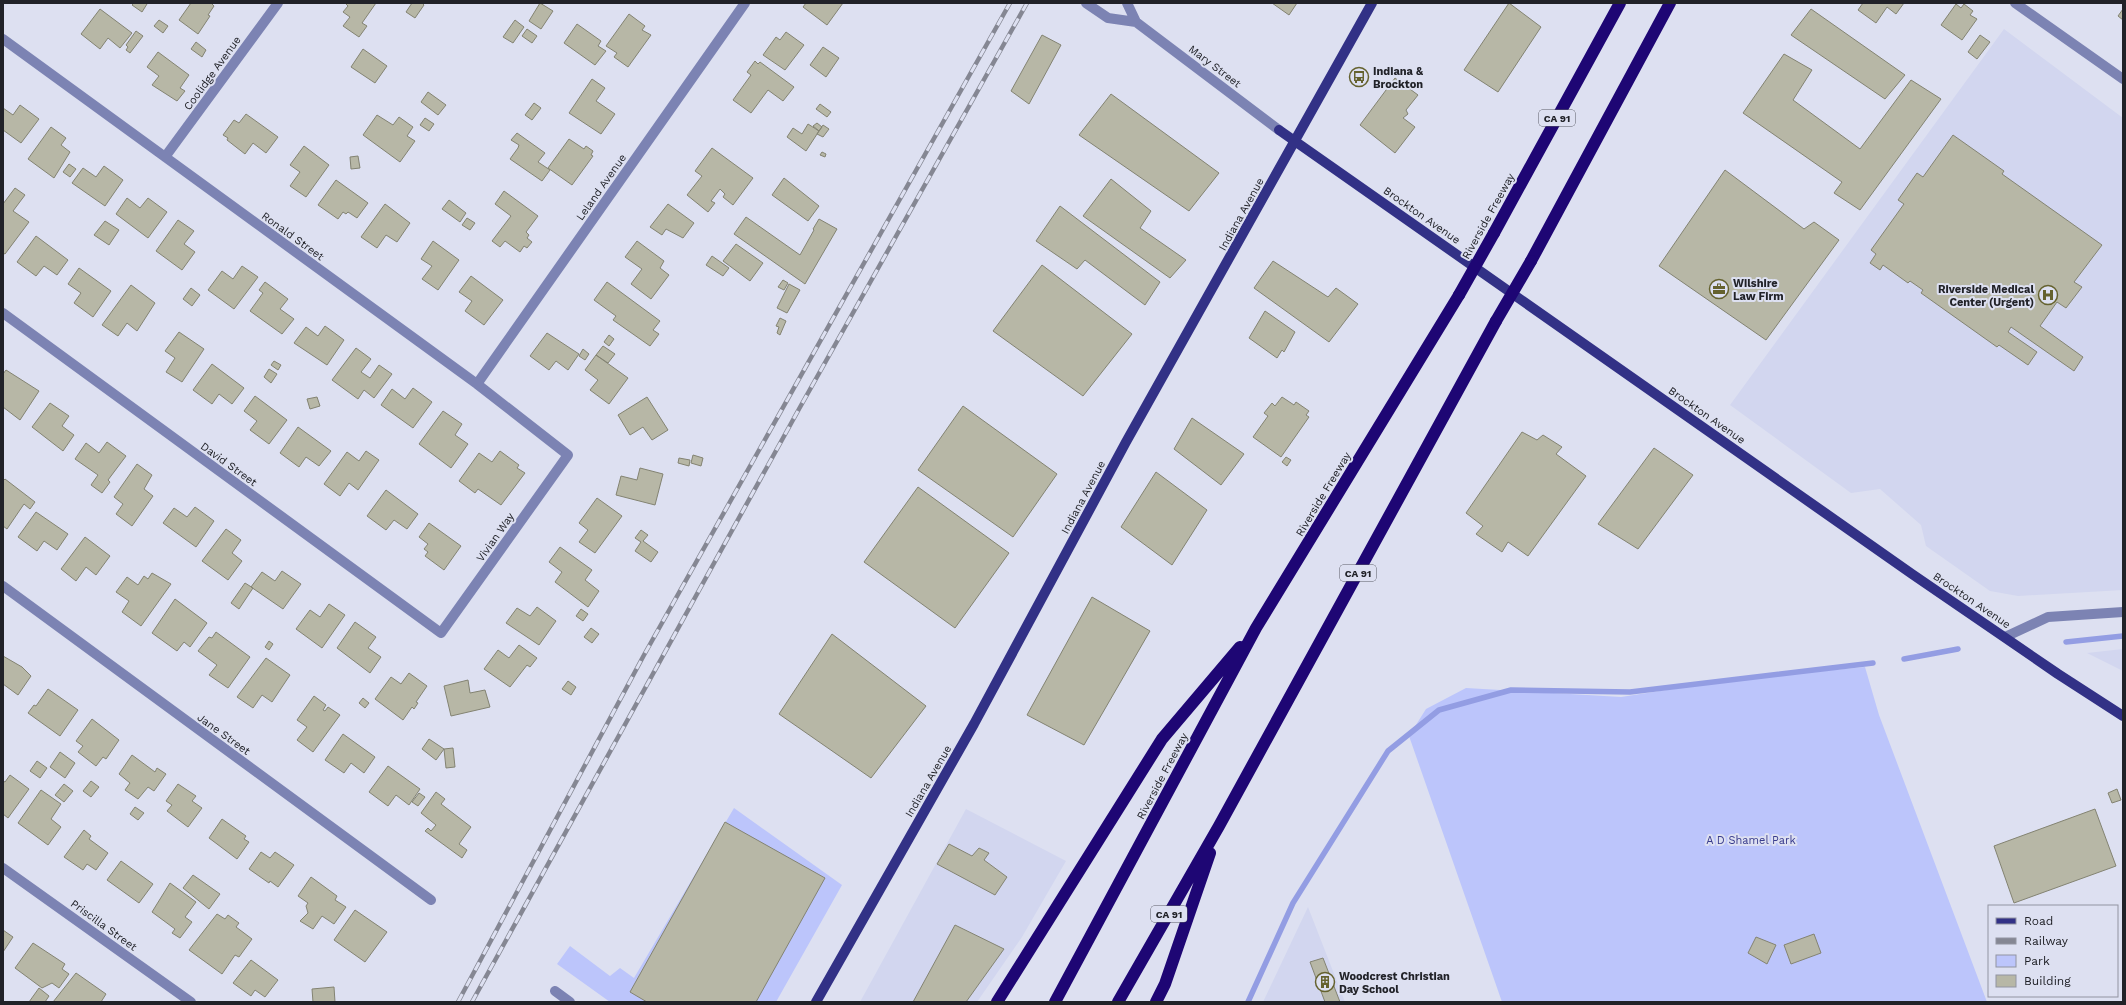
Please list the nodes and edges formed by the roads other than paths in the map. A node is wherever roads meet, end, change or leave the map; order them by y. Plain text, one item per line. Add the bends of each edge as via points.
1 (278, 3) edge
2 (745, 3) edge
3 (1086, 3) edge
4 (1127, 3) edge
5 (1372, 3) edge
6 (1620, 3) edge
7 (1670, 3) edge
8 (2015, 3) edge
9 (1136, 22) junction
10 (3, 39) edge
11 (2123, 79) edge
12 (1279, 130) joint
13 (1294, 141) junction
14 (165, 157) junction
15 (3, 313) edge
16 (477, 384) junction
17 (568, 454) joint
18 (3, 586) edge
19 (2123, 612) edge
20 (1256, 628) junction
21 (441, 633) joint
22 (2005, 637) junction
23 (2123, 716) edge
24 (1219, 826) junction
25 (3, 868) edge
26 (431, 900) dead end
27 (555, 991) dead end
28 (191, 1002) edge
29 (570, 1002) edge
30 (816, 1002) edge
31 (997, 1002) edge
32 (1055, 1002) edge
33 (1118, 1002) edge
34 (1156, 1002) edge

1 - 14 street, Coolidge Avenue
2 - 16 street, Leland Avenue
3 - 9 street, Mary Street via 1108,18
4 - 9 street, Mary Street
5 - 13 main road, Indiana Avenue
6 - 20 highway, Riverside Freeway / CA 91, bridge via 1459,295
7 - 24 highway, CA 91, bridge via 1531,261
8 - 11 street
9 - 12 street, Mary Street
10 - 14 street, Ronald Street
12 - 13 main road, Brockton Avenue
13 - 22 main road, Brockton Avenue
13 - 30 main road, Indiana Avenue via 1126,442 974,724
14 - 16 street, Ronald Street
15 - 21 street, David Street
16 - 17 street, Ronald Street
17 - 21 street, Vivian Way
18 - 26 street, Jane Street
19 - 22 street via 2048,617
20 - 31 highway via 1162,739
20 - 32 highway, Riverside Freeway / CA 91
22 - 23 main road, Brockton Avenue
24 - 33 highway, CA 91
24 - 34 highway via 1165,984
25 - 28 street, Priscilla Street
27 - 29 street

